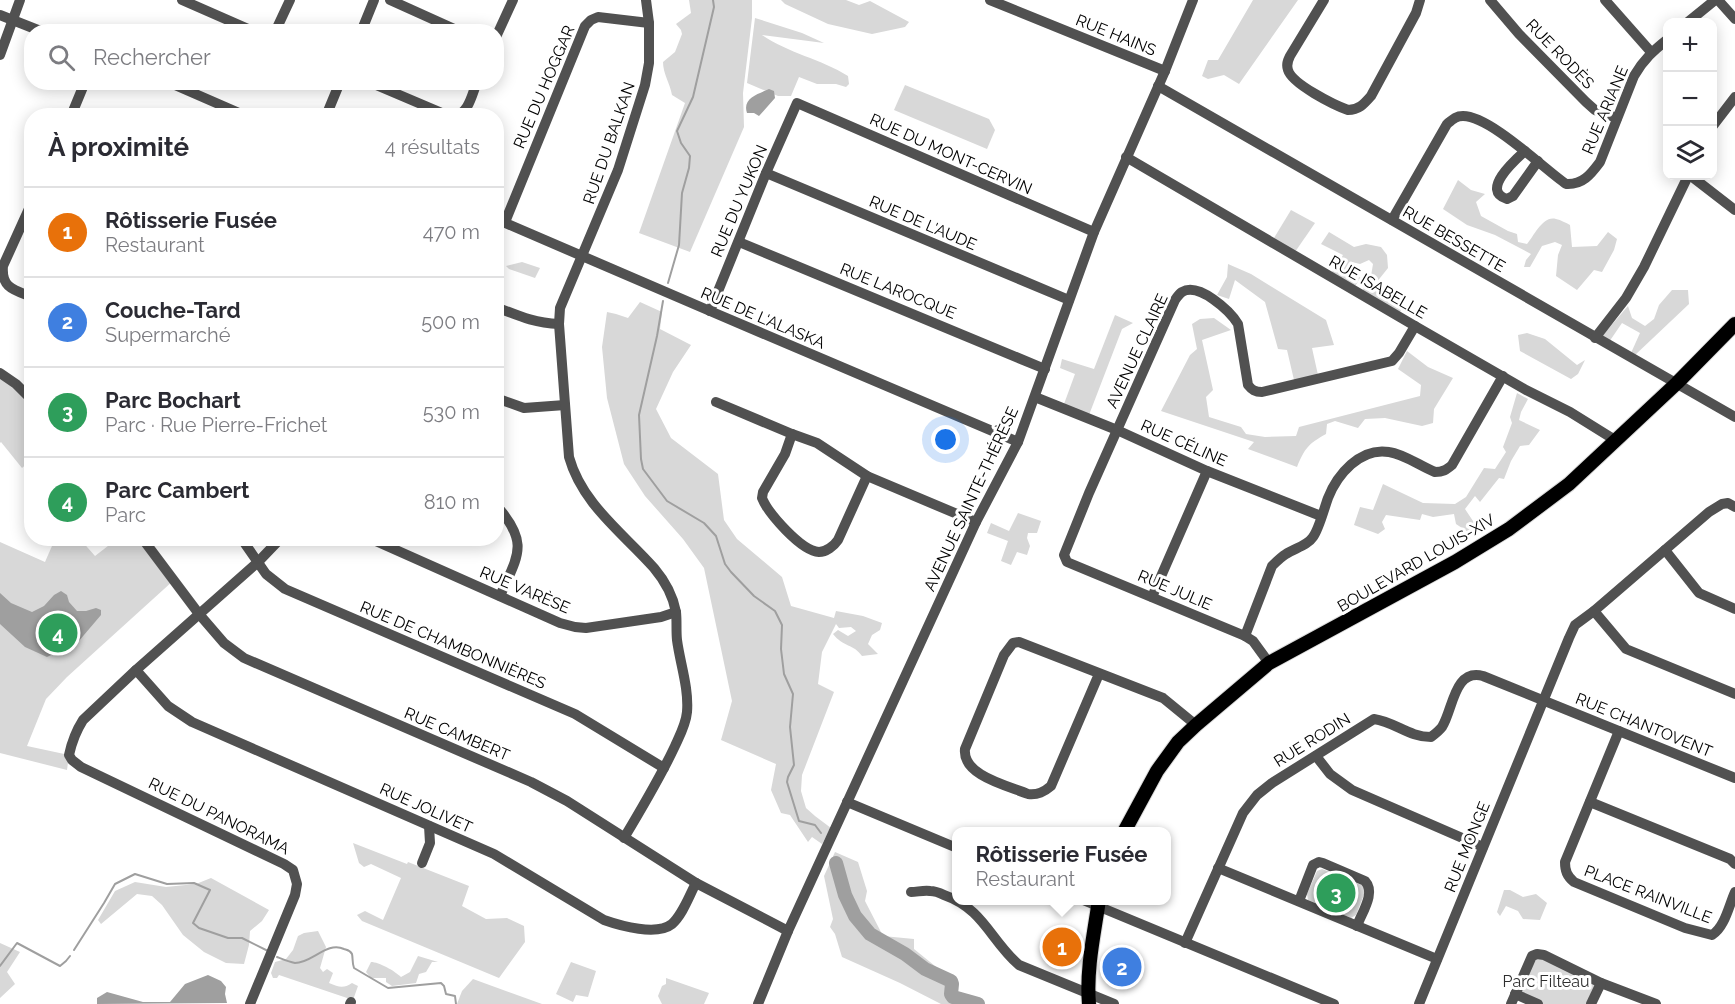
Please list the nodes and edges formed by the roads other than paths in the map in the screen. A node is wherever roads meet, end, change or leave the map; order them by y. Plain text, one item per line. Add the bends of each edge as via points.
1 (20, 0) edge
2 (182, 0) edge
3 (290, 0) edge
4 (374, 0) edge
5 (390, 0) edge
6 (513, 0) edge
7 (646, 0) edge
8 (990, 0) edge
9 (1193, 0) edge
10 (1324, 0) edge
11 (1420, 0) edge
12 (1490, 0) edge
13 (1605, 0) edge
14 (1717, 0) edge
15 (0, 15) edge
16 (1693, 18) edge
17 (1735, 19) edge
18 (14, 20) junction
19 (649, 23) junction
20 (24, 24) edge
21 (237, 24) edge
22 (279, 24) edge
23 (364, 24) edge
24 (443, 24) edge
25 (502, 24) edge
26 (1663, 43) edge
27 (1651, 52) junction
28 (0, 55) edge
29 (1165, 70) junction
30 (1158, 86) junction
31 (81, 90) edge
32 (186, 90) edge
33 (337, 90) edge
34 (388, 90) edge
35 (473, 90) edge
36 (1735, 97) edge
37 (797, 103) joint
38 (74, 108) edge
39 (228, 108) edge
40 (329, 108) edge
41 (429, 108) edge
42 (465, 108) edge
43 (1617, 118) junction
44 (1714, 126) edge
45 (1525, 150) junction
46 (1126, 157) junction
47 (1538, 161) junction
48 (766, 173) junction
49 (1688, 180) edge
50 (1695, 180) edge
51 (1735, 210) edge
52 (504, 213) edge
53 (24, 220) edge
54 (1392, 220) junction
55 (504, 221) edge
56 (1094, 232) junction
57 (739, 242) junction
58 (582, 257) junction
59 (24, 294) edge
60 (1069, 300) junction
61 (504, 310) edge
62 (710, 312) junction
63 (559, 324) junction
64 (1735, 324) edge
65 (1415, 326) junction
66 (1595, 338) junction
67 (1045, 369) junction
68 (0, 373) edge
69 (1503, 376) junction
70 (1677, 383) junction
71 (24, 392) edge
72 (1035, 397) junction
73 (504, 401) edge
74 (716, 402) dead end
75 (565, 405) junction
76 (1735, 417) edge
77 (1117, 430) junction
78 (792, 434) junction
79 (1615, 440) junction
80 (1018, 442) junction
81 (1207, 471) junction
82 (867, 476) junction
83 (1735, 507) edge
84 (504, 516) edge
85 (1321, 516) junction
86 (976, 522) junction
87 (148, 546) edge
88 (247, 546) edge
89 (273, 546) edge
90 (387, 546) edge
91 (1665, 550) junction
92 (1064, 555) joint
93 (258, 562) junction
94 (500, 596) junction
95 (1152, 597) junction
96 (1735, 609) edge
97 (1594, 611) junction
98 (676, 612) junction
99 (199, 614) junction
100 (1245, 636) junction
101 (1269, 663) junction
102 (136, 670) junction
103 (1099, 674) junction
104 (1735, 694) edge
105 (1543, 700) junction
106 (1196, 724) junction
107 (1620, 731) junction
108 (1316, 756) junction
109 (664, 768) junction
110 (1735, 778) edge
111 (847, 802) junction
112 (1590, 802) junction
113 (429, 826) junction
114 (1126, 827) edge
115 (624, 838) junction
116 (952, 846) edge
117 (1483, 847) junction
118 (422, 863) dead end
119 (1735, 864) edge
120 (1218, 868) junction
121 (696, 883) junction
122 (911, 892) dead end
123 (1735, 892) edge
124 (952, 898) edge
125 (1299, 902) junction
126 (966, 905) edge
127 (1098, 905) edge
128 (1100, 905) edge
129 (1357, 926) junction
130 (788, 931) junction
131 (1185, 943) junction
132 (1437, 959) junction
133 (1601, 983) junction
134 (1088, 999) edge
135 (1513, 999) edge
136 (250, 1004) edge
137 (758, 1004) edge
138 (1114, 1004) edge
139 (1334, 1004) edge
140 (1419, 1004) edge
141 (1538, 1004) edge
142 (1591, 1004) edge
143 (1656, 1004) edge

1 - 18 street
2 - 21 street
3 - 22 street
4 - 23 street
5 - 24 street
6 - 25 street
7 - 19 street, RUE DU BALKAN
8 - 29 street, RUE HAINS
9 - 29 street, AVENUE SAINTE-THÉRÈSE
10 - 11 street via 1290,56 1288,71 1297,81 1348,110 1355,110 1371,96
12 - 43 street, RUE RODÈS via 1586,102
13 - 27 street
14 - 16 street
14 - 17 street
15 - 18 street
18 - 20 street
18 - 28 street
19 - 52 street, RUE DU HOGGAR via 598,17 585,26
19 - 58 street, RUE DU BALKAN via 645,85 618,170
26 - 27 street, RUE ARIANE
27 - 43 street, RUE ARIANE via 1641,63
29 - 30 street, AVENUE SAINTE-THÉRÈSE
30 - 46 street, AVENUE SAINTE-THÉRÈSE
30 - 54 street, RUE BESSETTE
31 - 38 street
32 - 39 street
33 - 40 street
34 - 41 street
35 - 42 street
36 - 44 street
37 - 48 street, RUE DU YUKON
37 - 56 street, RUE DU MONT-CERVIN
43 - 47 street, RUE ARIANE via 1600,162 1582,181 1566,184
45 - 47 street, RUE ARIANE
45 - 47 street via 1507,168 1497,186 1500,197 1513,196
45 - 54 street, RUE ARIANE via 1476,118 1455,117
46 - 56 street, AVENUE SAINTE-THÉRÈSE
46 - 65 street, RUE ISABELLE
48 - 57 street, RUE DU YUKON
48 - 60 street, RUE DE L'AUDE
49 - 66 street via 1626,298
50 - 51 street
53 - 59 street via 2,276 9,287
54 - 66 street, RUE BESSETTE
55 - 58 street, RUE DE L'ALASKA
56 - 60 street, AVENUE SAINTE-THÉRÈSE
57 - 62 street, RUE DU YUKON
57 - 67 street, RUE LAROCQUE
58 - 62 street, RUE DE L'ALASKA
58 - 63 street, RUE DU BALKAN via 560,308
60 - 67 street, AVENUE SAINTE-THÉRÈSE
61 - 63 street via 540,323
62 - 80 street, RUE DE L'ALASKA
63 - 75 street, RUE DU BALKAN
64 - 70 main road, BOULEVARD LOUIS-XIV
65 - 69 street, RUE ISABELLE
65 - 77 street, AVENUE CLAIRE via 1392,362 1256,392 1248,385 1234,318 1206,295 1182,292
66 - 70 street, RUE BESSETTE
67 - 72 street, AVENUE SAINTE-THÉRÈSE
68 - 71 street
69 - 79 street, RUE ISABELLE
69 - 85 street via 1446,470 1435,472 1390,452 1369,453 1339,478
70 - 76 street, RUE BESSETTE
70 - 79 main road, BOULEVARD LOUIS-XIV
72 - 77 street, RUE CÉLINE
72 - 80 street, AVENUE SAINTE-THÉRÈSE
73 - 75 street via 524,408
74 - 78 street
75 - 98 street, RUE DU BALKAN via 573,474 594,506 663,579
77 - 81 street, RUE CÉLINE
77 - 92 street, AVENUE CLAIRE
78 - 82 street via 818,443
78 - 82 street via 762,498 780,524 810,549 819,552 834,546
79 - 101 main road, BOULEVARD LOUIS-XIV via 1569,484 1509,529
80 - 86 street, AVENUE SAINTE-THÉRÈSE
81 - 85 street, RUE CÉLINE
81 - 95 street
82 - 86 street
83 - 91 street, RUE MONGE via 1728,503 1716,507
84 - 94 street via 519,545
85 - 100 street via 1313,537 1272,566
86 - 111 street, AVENUE SAINTE-THÉRÈSE
87 - 99 street, RUE CAMBERT
88 - 93 street, RUE DE CHAMBONNIÈRES
89 - 93 street
90 - 94 street, RUE VARÈSE
91 - 96 street via 1699,593
91 - 97 street, RUE MONGE
92 - 95 street, RUE JULIE via 1067,562
93 - 99 street
93 - 109 street, RUE DE CHAMBONNIÈRES via 285,590 575,714
94 - 98 street, RUE VARÈSE via 560,623 586,628
95 - 100 street, RUE JULIE
97 - 104 street via 1626,649
97 - 105 street, RUE MONGE via 1575,625
98 - 109 street, RUE DU BALKAN via 687,712
99 - 102 street
99 - 115 street, RUE CAMBERT via 224,643 244,658 531,782
100 - 101 street, RUE JULIE
101 - 106 main road, BOULEVARD LOUIS-XIV
102 - 113 street, RUE JOLIVET via 168,706 192,722
102 - 136 street, RUE DU PANORAMA via 83,720 69,754 81,767 293,870 295,895
103 - 103 street via 1025,644 1013,643 1004,655 965,749 966,762 978,774 1028,794 1046,790
103 - 106 street via 1163,698
105 - 107 street, RUE CHANTOVENT
105 - 108 street, RUE RODIN via 1483,676 1470,676 1458,686 1443,726 1431,737 1418,737 1374,719
105 - 117 street, RUE MONGE
106 - 114 main road, BOULEVARD LOUIS-XIV via 1157,771
107 - 110 street, RUE CHANTOVENT
107 - 112 street, PLACE RAINVILLE
108 - 117 street via 1329,774 1352,790
108 - 120 street, RUE RODIN via 1257,795
109 - 115 street, RUE DU BALKAN
111 - 116 street
111 - 130 street, AVENUE SAINTE-THÉRÈSE
112 - 119 street
112 - 123 street, PLACE RAINVILLE via 1565,862 1566,873 1574,882 1712,935 1721,926
113 - 118 street via 430,843
113 - 121 street, RUE JOLIVET via 494,854 615,924 662,930 673,923
115 - 121 street, RUE CAMBERT
117 - 132 street, RUE MONGE
120 - 125 street
120 - 131 street, RUE RODIN
121 - 130 street, RUE CAMBERT
122 - 124 street via 932,890
125 - 129 street
125 - 129 street via 1313,865 1323,863 1368,885 1371,892
126 - 134 street via 1019,965
127 - 134 main road
128 - 131 street
129 - 132 street
130 - 137 street, AVENUE SAINTE-THÉRÈSE
131 - 139 street
132 - 140 street, RUE MONGE
133 - 135 street via 1537,954 1532,956
133 - 142 street
133 - 143 street
134 - 138 street
135 - 141 street

